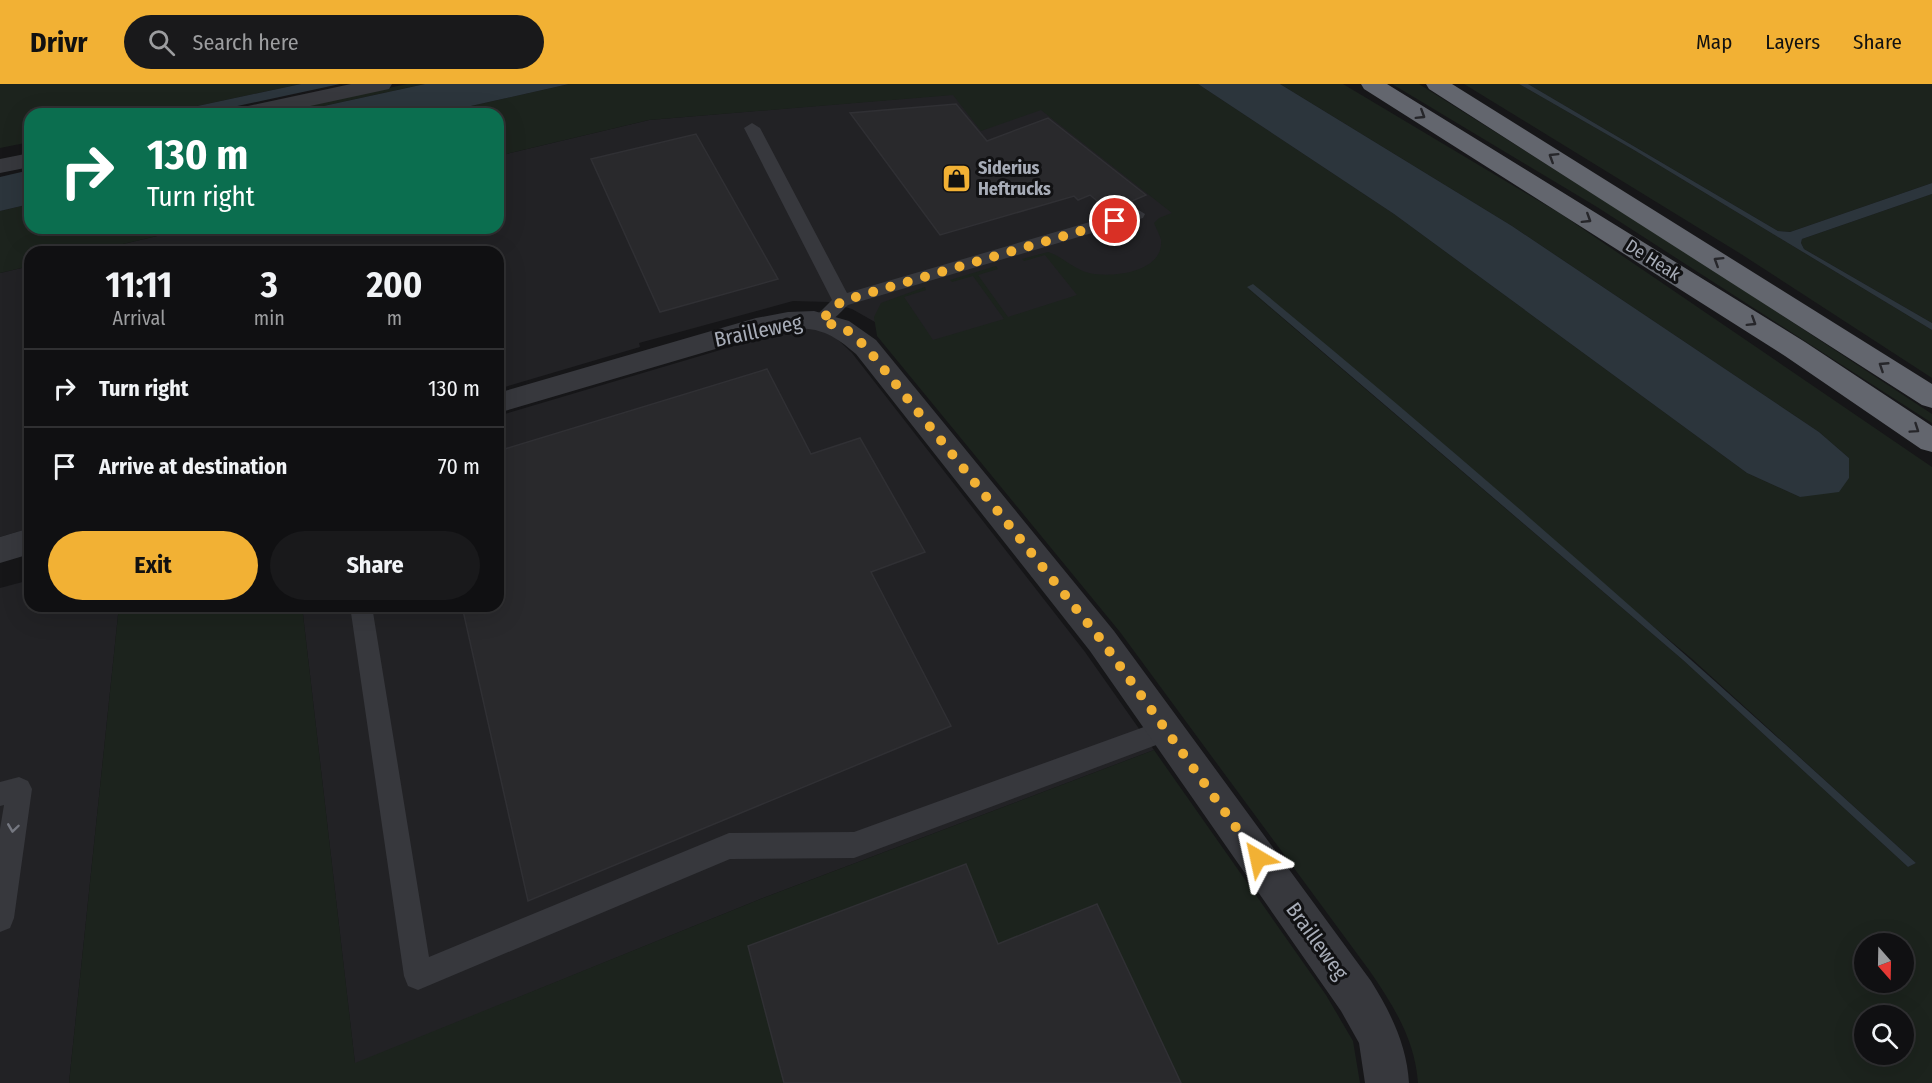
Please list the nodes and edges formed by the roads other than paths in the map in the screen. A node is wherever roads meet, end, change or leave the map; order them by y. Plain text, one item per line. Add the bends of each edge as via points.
1 (381, 84) edge
2 (1372, 84) edge
3 (1437, 84) edge
4 (270, 108) edge
5 (752, 128) dead end
6 (24, 161) edge
7 (0, 166) edge
8 (1137, 214) dead end
9 (832, 311) junction
10 (1932, 398) edge
11 (504, 401) edge
12 (1932, 441) edge
13 (24, 543) edge
14 (0, 550) edge
15 (362, 612) edge
16 (1166, 730) junction
17 (0, 794) edge
18 (0, 918) edge
19 (1387, 1083) edge

1 - 4 street
2 -> 12 highway, De Heak via 1795,349
10 -> 3 highway, De Heak
5 - 9 lane
6 - 7 street
8 - 9 lane
9 - 11 street, Brailleweg via 756,327
9 - 16 street, Brailleweg via 866,347 1102,641
13 - 14 street
15 - 16 lane via 418,976 729,846 854,845
16 - 19 street, Brailleweg via 1372,1020 1382,1046
17 -> 18 lane via 19,789

